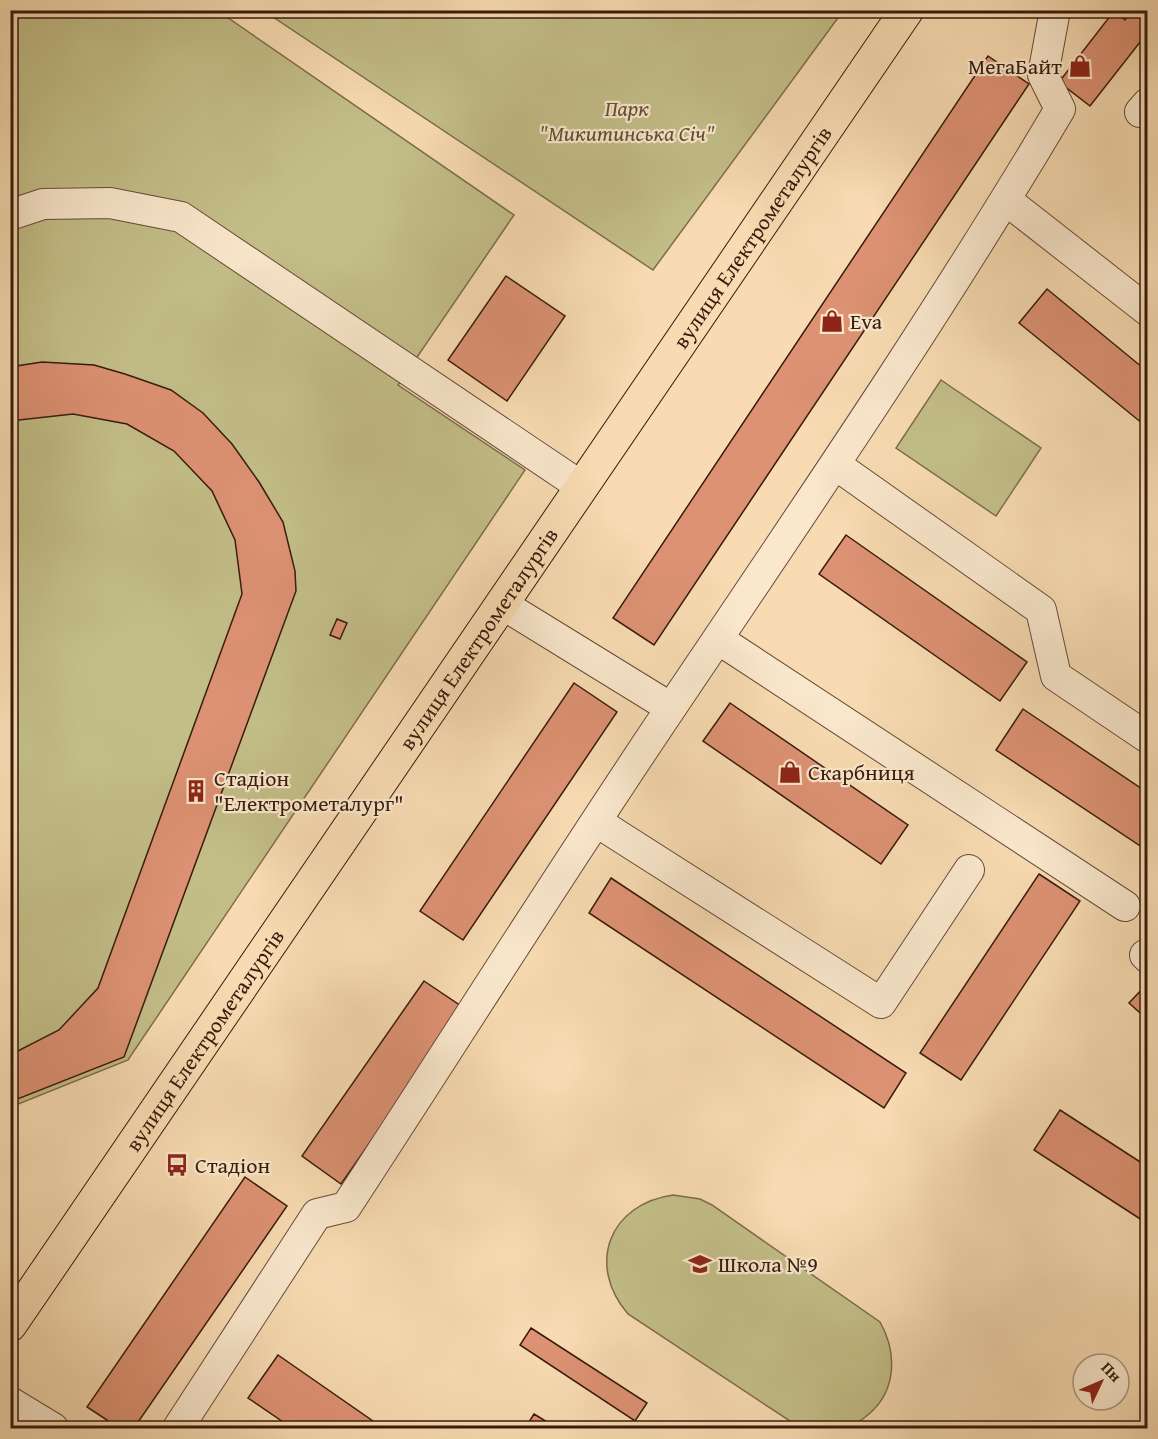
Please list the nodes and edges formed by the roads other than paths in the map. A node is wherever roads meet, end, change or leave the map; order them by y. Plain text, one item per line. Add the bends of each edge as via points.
1 (907, 10) edge
2 (1055, 10) edge
3 (1006, 200) junction
4 (10, 215) edge
5 (1148, 311) edge
6 (836, 465) junction
7 (582, 487) junction
8 (502, 603) junction
9 (718, 639) junction
10 (671, 708) junction
11 (1148, 738) edge
12 (597, 822) junction
13 (969, 870) dead end
14 (1125, 906) dead end
15 (10, 1325) edge
16 (10, 1402) edge
17 (53, 1428) edge
18 (178, 1428) edge

1 - 7 main road, вулиця Електрометалургів
2 - 3 lane via 1043,75 1060,109
3 - 5 lane
3 - 6 lane
4 - 7 lane via 43,204 110,203 181,217
6 - 9 lane
6 - 11 lane via 1041,610 1056,675
7 - 8 main road, вулиця Електрометалургів
8 - 10 lane
8 - 15 main road, вулиця Електрометалургів
9 - 10 lane
9 - 14 lane
10 - 12 lane
12 - 13 lane via 881,1003
12 - 18 lane via 346,1207 317,1214
16 - 17 lane

